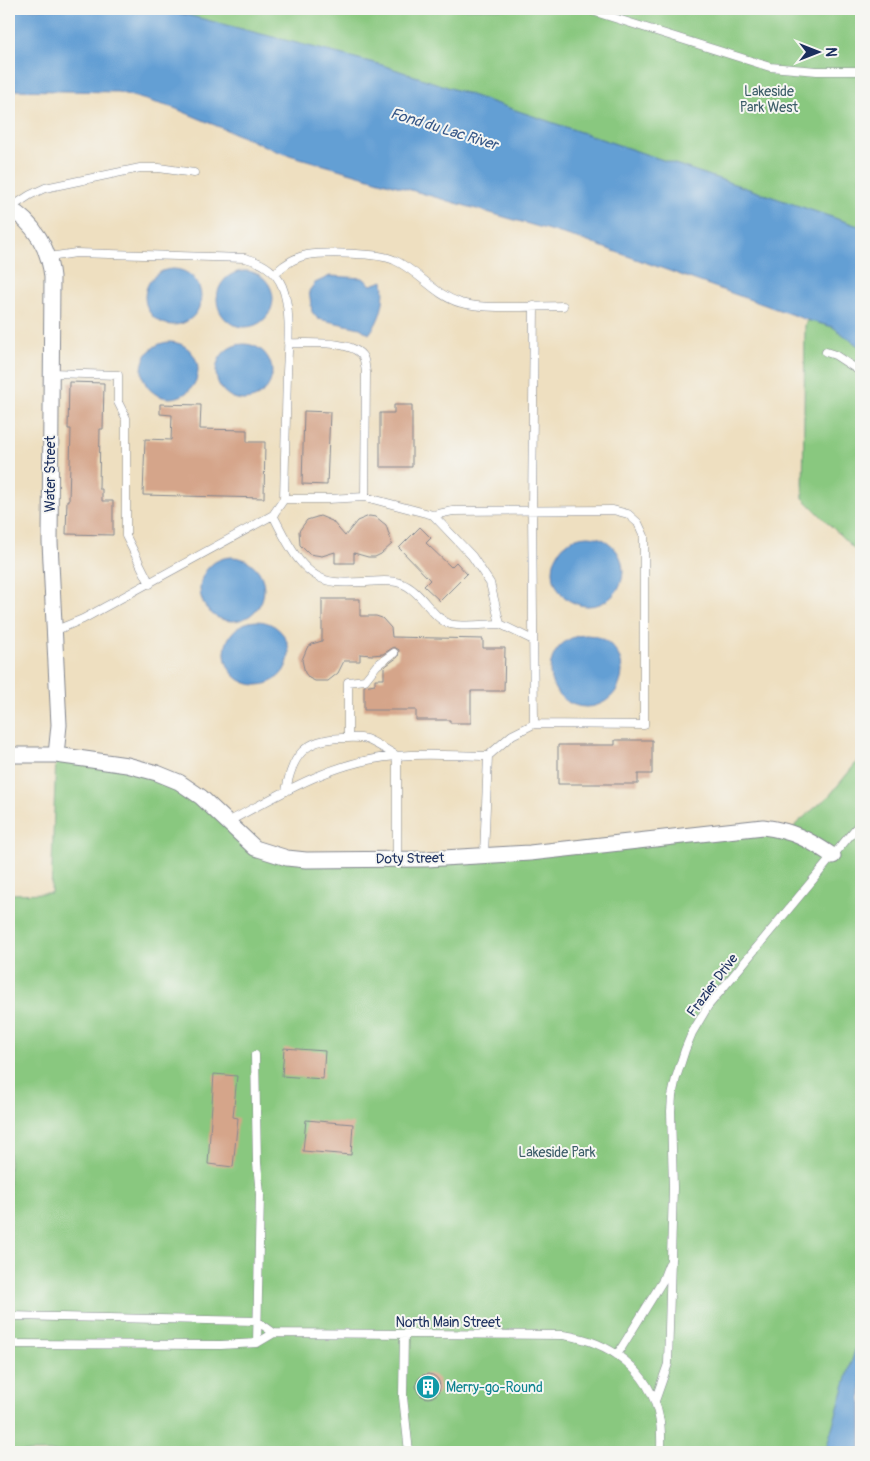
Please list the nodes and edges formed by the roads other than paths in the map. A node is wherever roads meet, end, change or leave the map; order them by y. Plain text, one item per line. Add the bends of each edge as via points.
1 (586, 9) edge
2 (861, 71) edge
3 (194, 173) dead end
4 (9, 208) edge
5 (49, 258) junction
6 (275, 273) junction
7 (534, 306) junction
8 (563, 306) dead end
9 (288, 343) junction
10 (826, 352) dead end
11 (861, 372) edge
12 (51, 373) junction
13 (365, 497) junction
14 (284, 498) junction
15 (532, 510) junction
16 (273, 515) junction
17 (433, 515) junction
18 (150, 584) junction
19 (500, 624) junction
20 (54, 631) junction
21 (533, 640) junction
22 (394, 652) dead end
23 (534, 724) junction
24 (348, 738) junction
25 (9, 755) edge
26 (56, 755) junction
27 (397, 756) junction
28 (488, 756) junction
29 (286, 790) junction
30 (228, 822) junction
31 (861, 822) edge
32 (484, 855) junction
33 (833, 856) junction
34 (397, 859) junction
35 (255, 1055) dead end
36 (671, 1258) junction
37 (9, 1316) edge
38 (257, 1321) junction
39 (274, 1333) junction
40 (404, 1335) junction
41 (9, 1344) edge
42 (257, 1344) junction
43 (617, 1355) junction
44 (655, 1401) junction
45 (409, 1452) edge
46 (661, 1452) edge

1 - 2 lane via 770,67
3 - 4 lane via 140,168 45,188
4 - 5 street, Water Street via 31,226
5 - 6 lane via 76,253 245,258 260,261
5 - 12 street, Water Street via 52,281
6 - 7 lane via 288,262 307,255 381,255 395,260 435,290 464,304
6 - 9 lane via 287,305
7 - 8 lane
7 - 15 lane
9 - 13 lane via 354,347 363,356 366,372
9 - 14 lane
10 - 11 lane
12 - 18 lane via 118,375 118,402 126,418 126,536
12 - 20 street, Water Street via 50,542
13 - 14 lane via 328,500
13 - 17 lane
14 - 16 lane
15 - 17 lane via 453,511
15 - 21 lane
15 - 23 lane via 613,510 628,514 638,523 644,536 644,725
16 - 18 lane
16 - 19 lane via 303,565 318,576 334,582 398,582 409,586 450,624
17 - 19 lane via 472,556 490,583
18 - 20 lane
19 - 21 lane
20 - 26 street, Water Street via 59,725
21 - 23 lane
22 - 24 lane via 365,680 348,682
23 - 28 lane via 512,735
24 - 27 lane via 364,738
24 - 29 lane via 324,739 309,745 298,756
25 - 26 street, Doty Street
26 - 30 street, Doty Street via 157,773 179,782 201,797
27 - 28 lane
27 - 29 lane via 325,772
27 - 34 lane
28 - 32 lane
29 - 30 lane
30 - 34 street, Doty Street via 255,848 287,858
31 - 33 lane, Frazier Drive
32 - 33 street, Doty Street via 576,849 763,827 782,829 804,837
32 - 34 street, Doty Street
33 - 36 lane, Frazier Drive via 708,1006 685,1050 670,1111
35 - 38 lane via 260,1194
36 - 43 lane, Frazier Drive via 662,1282
36 - 44 lane, Frazier Drive via 668,1364
37 - 38 lane
38 - 39 lane
38 - 42 lane
39 - 40 lane, North Main Street
39 - 42 lane
40 - 43 lane, North Main Street via 563,1335 591,1340
40 - 45 lane via 403,1397
41 - 42 lane
43 - 44 lane, North Main Street via 638,1372
44 - 46 lane

